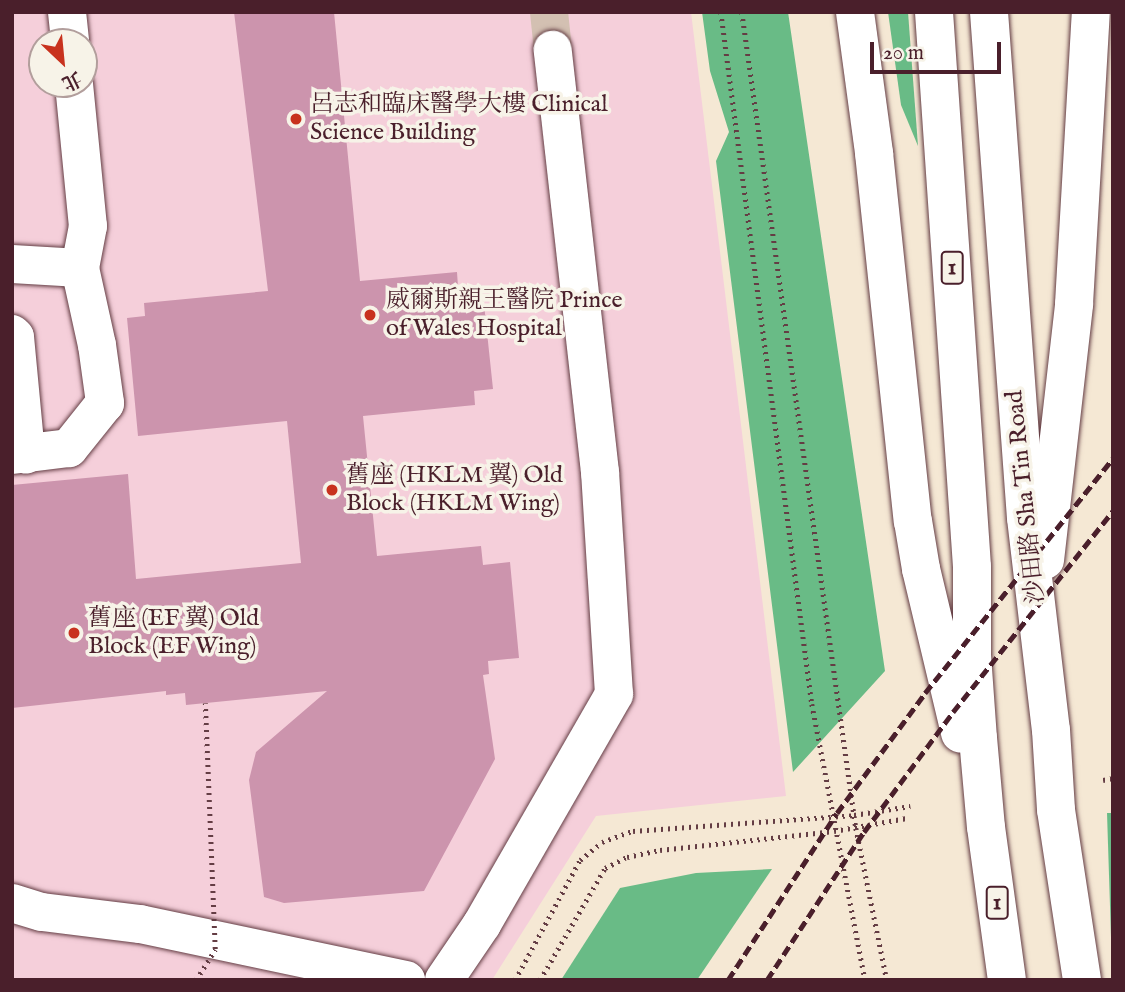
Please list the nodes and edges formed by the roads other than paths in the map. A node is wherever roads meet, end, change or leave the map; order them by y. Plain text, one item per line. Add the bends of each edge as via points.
1 (855, 12) edge
2 (934, 12) edge
3 (989, 12) edge
4 (1091, 12) edge
5 (553, 50) tunnel mouth
6 (75, 98) edge
7 (12, 264) edge
8 (79, 268) junction
9 (12, 334) edge
10 (19, 455) edge
11 (1041, 643) junction
12 (986, 827) junction
13 (12, 903) edge
14 (406, 980) edge
15 (444, 980) edge
16 (1007, 980) edge
17 (1082, 980) edge

1 - 12 main road via 913,521 941,659
2 - 12 main road, 1
3 - 11 main road, 沙田路 Sha Tin Road via 1026,518
4 - 11 main road via 1074,304 1045,562
5 - 15 main road via 600,472 614,694 482,924
6 - 8 main road via 88,226
7 - 8 main road
8 - 10 main road via 105,403 69,448
9 - 10 main road
11 - 17 main road, 沙田路 Sha Tin Road via 1056,810
12 - 16 main road, 1
13 - 14 main road via 42,912 140,923

